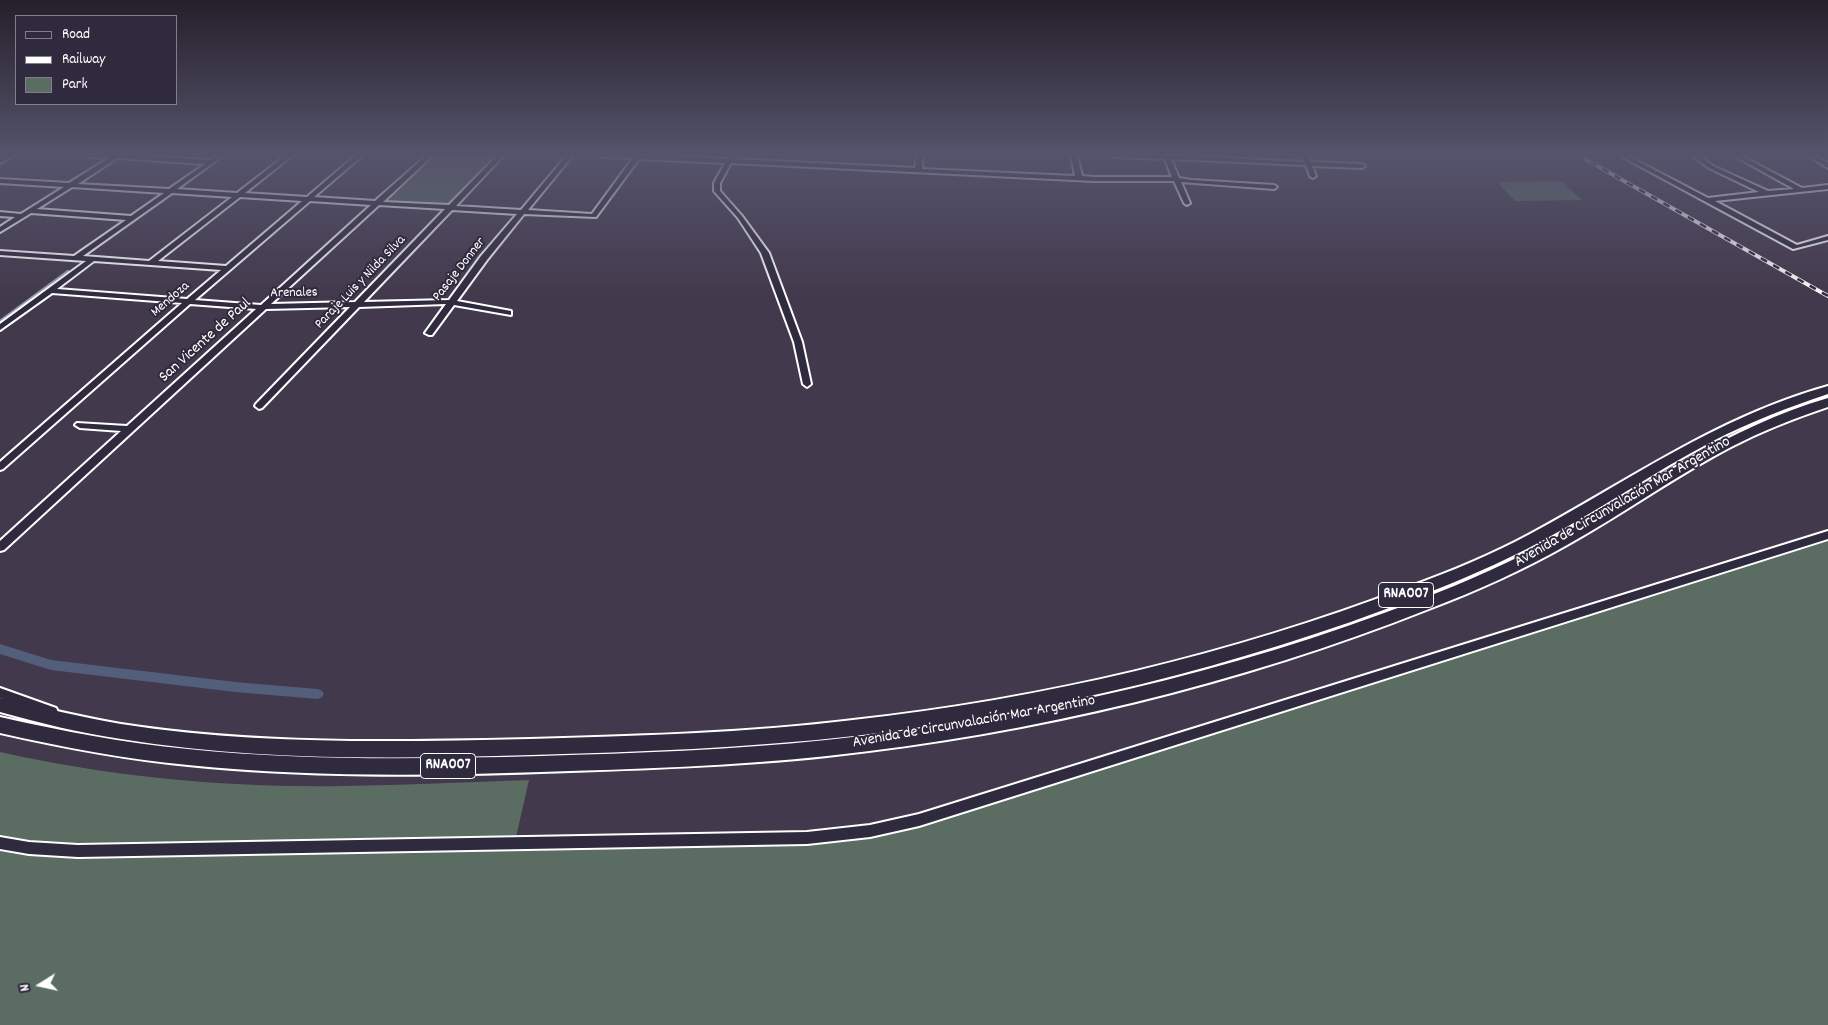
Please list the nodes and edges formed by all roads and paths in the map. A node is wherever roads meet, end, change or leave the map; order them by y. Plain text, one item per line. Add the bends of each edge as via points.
1 (42, 203) edge
2 (154, 203) edge
3 (229, 203) edge
4 (303, 203) edge
5 (378, 203) joint
6 (455, 203) edge
7 (532, 203) edge
8 (604, 203) edge
9 (727, 203) edge
10 (1713, 203) edge
11 (450, 208) junction
12 (29, 211) junction
13 (525, 212) junction
14 (0, 214) edge
15 (22, 216) junction
16 (133, 218) junction
17 (0, 230) edge
18 (1828, 238) edge
19 (0, 253) edge
20 (76, 258) junction
21 (92, 259) junction
22 (152, 263) junction
23 (226, 268) junction
24 (50, 291) junction
25 (188, 302) junction
26 (451, 302) junction
27 (355, 305) junction
28 (265, 307) junction
29 (508, 313) dead end
30 (0, 328) edge
31 (429, 333) dead end
32 (807, 384) dead end
33 (1828, 390) edge
34 (1828, 402) edge
35 (259, 406) dead end
36 (80, 425) dead end
37 (131, 429) junction
38 (0, 467) edge
39 (1828, 536) edge
40 (0, 547) edge
41 (0, 693) edge
42 (0, 705) edge
43 (954, 722) junction
44 (81, 724) junction
45 (0, 726) edge
46 (897, 731) junction
47 (0, 843) edge

1 - 12 street
2 - 16 street
3 - 22 street
4 - 23 street, Mendoza
5 - 11 street
5 - 28 street, San Vicente de Paul
6 - 11 street, Paraje Luis y Nilda Silva
7 - 13 street, Pasaje Donner
8 - 13 street via 594,216
9 - 32 street via 765,253 798,342
10 - 18 street via 1796,247
11 - 13 street
11 - 27 street, Paraje Luis y Nilda Silva
12 - 15 street
12 - 16 street
13 - 26 street, Pasaje Donner
14 - 15 street
15 - 17 street
16 - 20 street
19 - 20 street
20 - 21 street
21 - 22 street
21 - 24 street
22 - 23 street
23 - 25 street, Mendoza
24 - 25 street, Arenales
24 - 30 street
25 - 28 street, Arenales
25 - 38 street, Mendoza
26 - 27 street, Arenales
26 - 29 street, Arenales
26 - 31 street, Pasaje Donner
27 - 28 street, Arenales
27 - 35 street, Paraje Luis y Nilda Silva
28 - 37 street, San Vicente de Paul
33 - 43 highway, Avenida de Circunvalación Mar Argentino / RNA007 via 1782,404 1731,426 1532,539 1493,559 1397,598 1237,650
34 - 43 highway, Avenida de Circunvalación Mar Argentino / RNA007 via 1752,430 1712,450 1545,551 1409,610 1246,663 1133,693
36 - 37 street
37 - 40 street, San Vicente de Paul
39 - 47 street via 928,817 870,831 807,838 78,851
41 - 44 street
42 - 44 highway, Avenida de Circunvalación Mar Argentino / RNA007
43 - 46 highway, Avenida de Circunvalación Mar Argentino / RNA007
44 - 46 highway, Avenida de Circunvalación Mar Argentino / RNA007 via 210,743 358,750 671,742
45 - 46 highway, Avenida de Circunvalación Mar Argentino / RNA007 via 136,753 217,762 302,766 452,766 755,754

